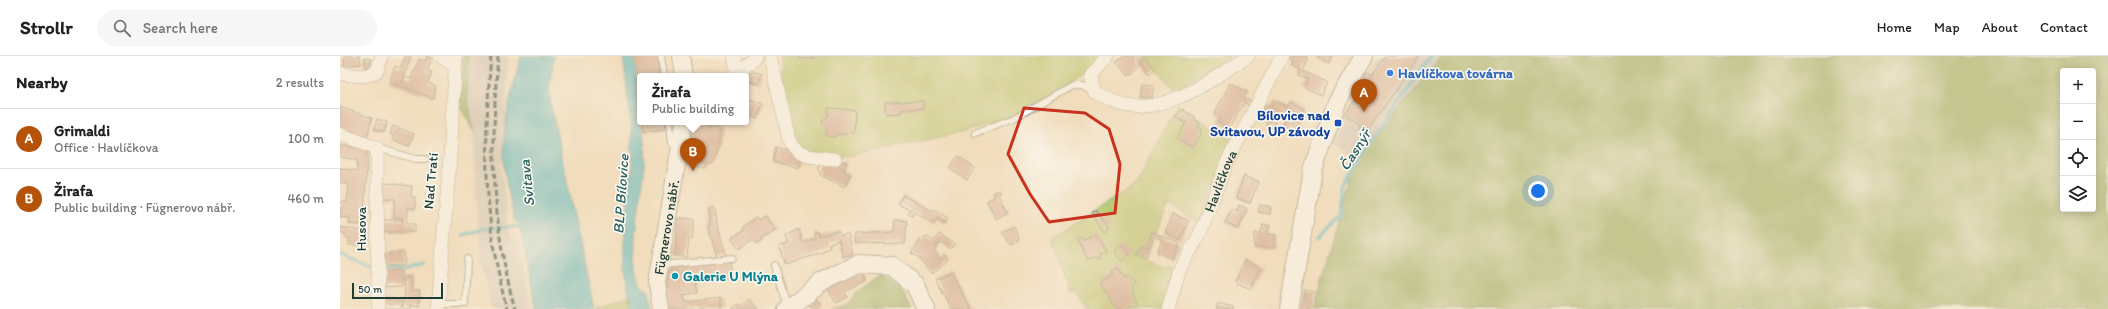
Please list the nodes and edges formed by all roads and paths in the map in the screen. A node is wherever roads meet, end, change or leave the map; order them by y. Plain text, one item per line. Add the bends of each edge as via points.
1 (382, 56) edge
2 (440, 56) edge
3 (661, 56) edge
4 (681, 56) edge
5 (734, 56) edge
6 (755, 56) edge
7 (770, 56) edge
8 (1108, 56) edge
9 (1248, 56) edge
10 (1282, 56) edge
11 (1364, 56) edge
12 (455, 61) edge
13 (340, 73) edge
14 (664, 73) edge
15 (684, 73) edge
16 (737, 73) edge
17 (738, 73) edge
18 (1095, 92) junction
19 (670, 125) edge
20 (683, 125) edge
21 (975, 132) dead end
22 (340, 134) edge
23 (378, 148) junction
24 (679, 148) junction
25 (425, 159) dead end
26 (835, 159) dead end
27 (467, 258) dead end
28 (732, 258) dead end
29 (659, 265) junction
30 (774, 265) dead end
31 (438, 306) edge
32 (378, 309) edge
33 (661, 309) edge
34 (787, 309) edge
35 (926, 309) edge
36 (1168, 309) edge
37 (1289, 309) edge

1 - 13 street via 377,71 370,75 362,77
2 - 12 street
3 - 14 lane
4 - 15 street
5 - 16 street
6 - 17 street
7 - 26 street via 792,149 804,155
8 - 18 street via 1090,75
9 - 18 street via 1178,99 1135,106 1118,104
10 - 36 street, Havlíčkova via 1227,162 1198,236 1180,268
11 - 37 main road via 1337,102 1313,170
12 - 31 street, Nad Tratí
18 - 21 lane via 1082,85 1072,85 1014,118
19 - 24 lane via 672,143
20 - 24 street, Fügnerovo nábř.
22 - 23 street
23 - 25 lane via 416,159
23 - 32 street, Husova
24 - 29 street, Fügnerovo nábř.
27 - 31 lane via 465,304
28 - 29 lane
29 - 33 street, Fügnerovo nábř. via 657,288
30 - 34 lane
34 - 35 main road via 822,282 859,264 892,266 915,285

